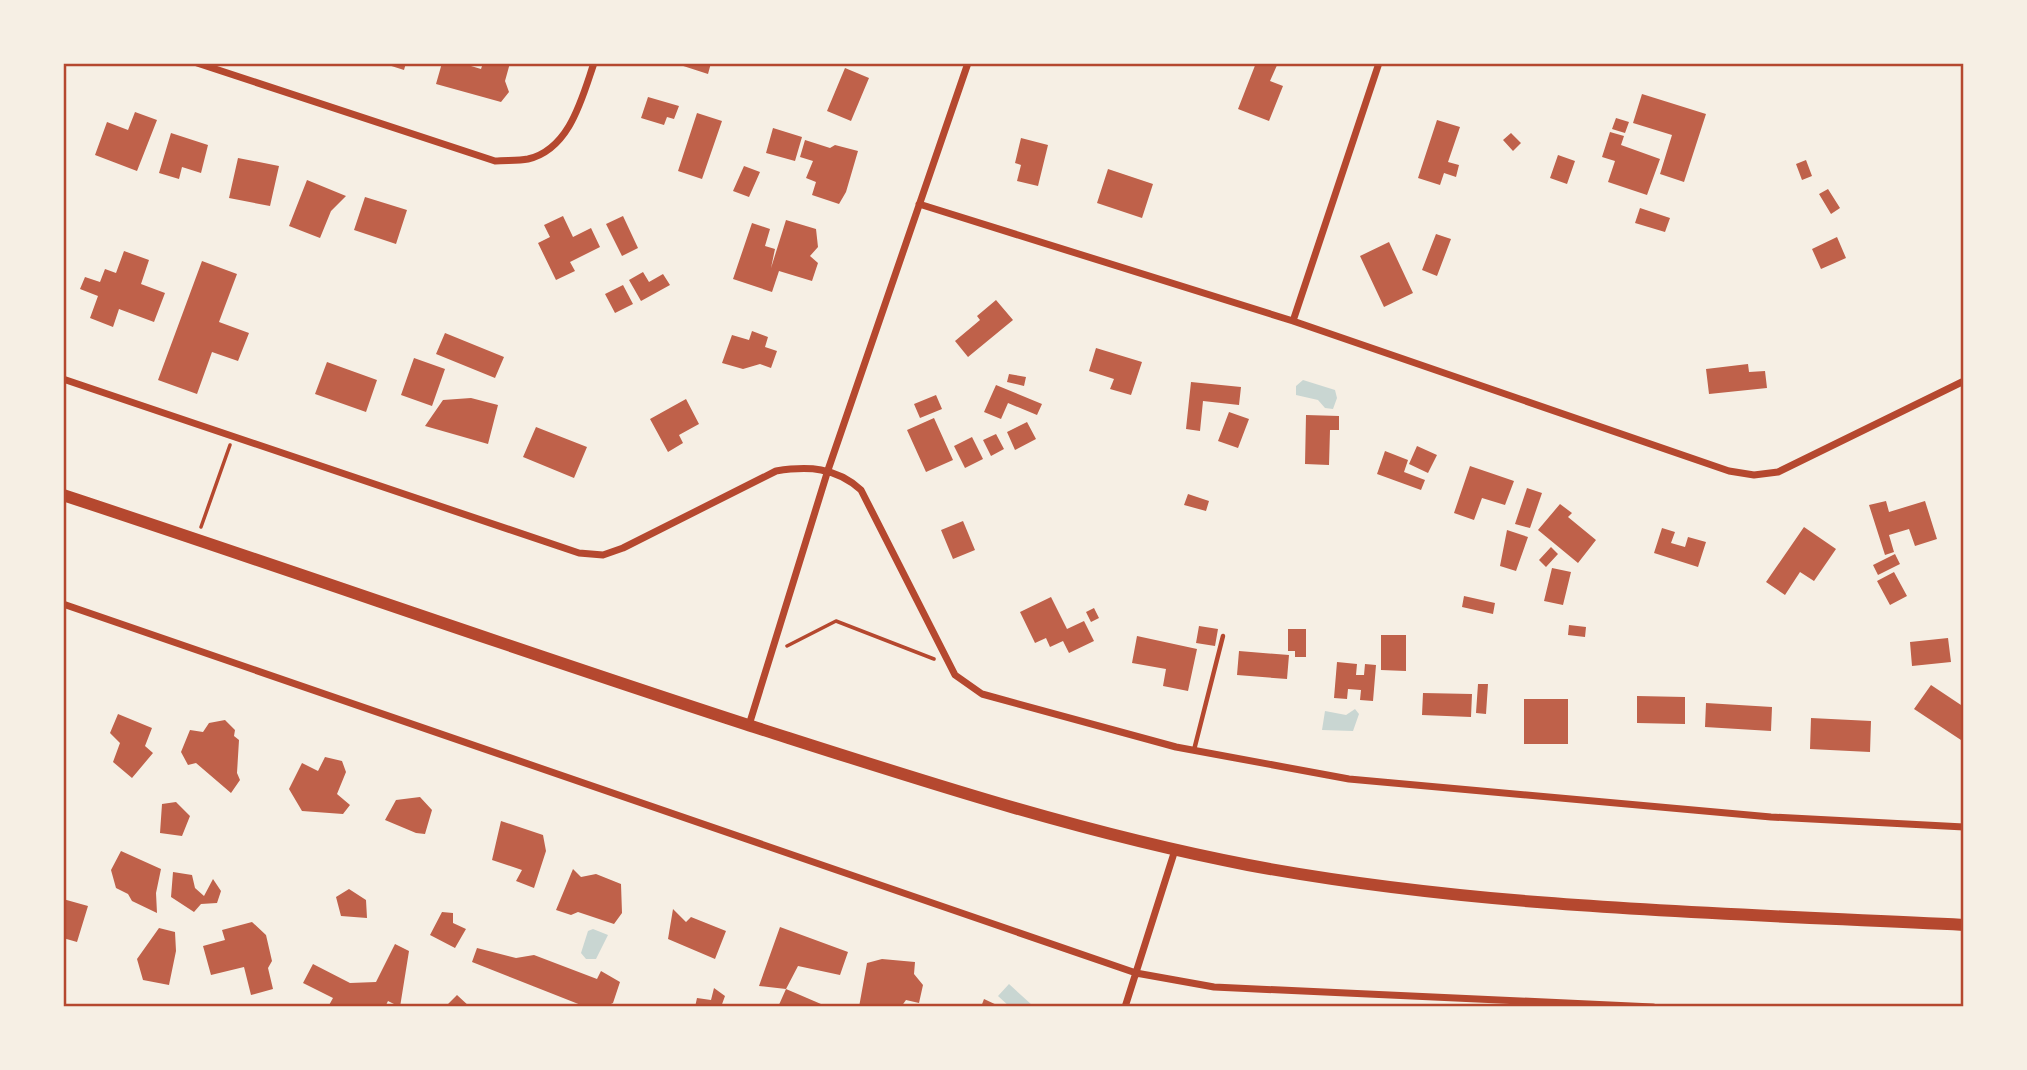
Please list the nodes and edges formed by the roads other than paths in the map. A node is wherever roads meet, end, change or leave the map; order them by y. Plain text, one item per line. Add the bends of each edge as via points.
1 (197, 63) edge
2 (594, 63) edge
3 (968, 63) edge
4 (1379, 63) edge
5 (919, 204) junction
6 (1293, 321) junction
7 (63, 380) edge
8 (1964, 381) edge
9 (828, 470) junction
10 (63, 495) edge
11 (63, 604) edge
12 (1223, 636) dead end
13 (749, 725) junction
14 (1194, 750) junction
15 (1964, 827) edge
16 (1175, 850) junction
17 (1964, 925) edge
18 (1136, 973) junction
19 (1125, 1007) edge
20 (1653, 1007) edge

1 - 2 street via 495,161 530,159 559,141 578,110
3 - 5 street
4 - 6 street
5 - 6 street
5 - 9 street
6 - 8 street via 1729,471 1754,475 1778,472
7 - 9 street via 579,553 603,555 623,548 776,471
9 - 13 street
9 - 14 street via 861,491 950,666 968,686 982,694
10 - 13 main road
11 - 18 street
12 - 14 lane
13 - 16 main road via 996,804
14 - 15 street via 1349,779 1771,817
16 - 17 main road via 1308,875 1436,892 1667,910
16 - 18 street
18 - 19 street
18 - 20 street via 1214,987

